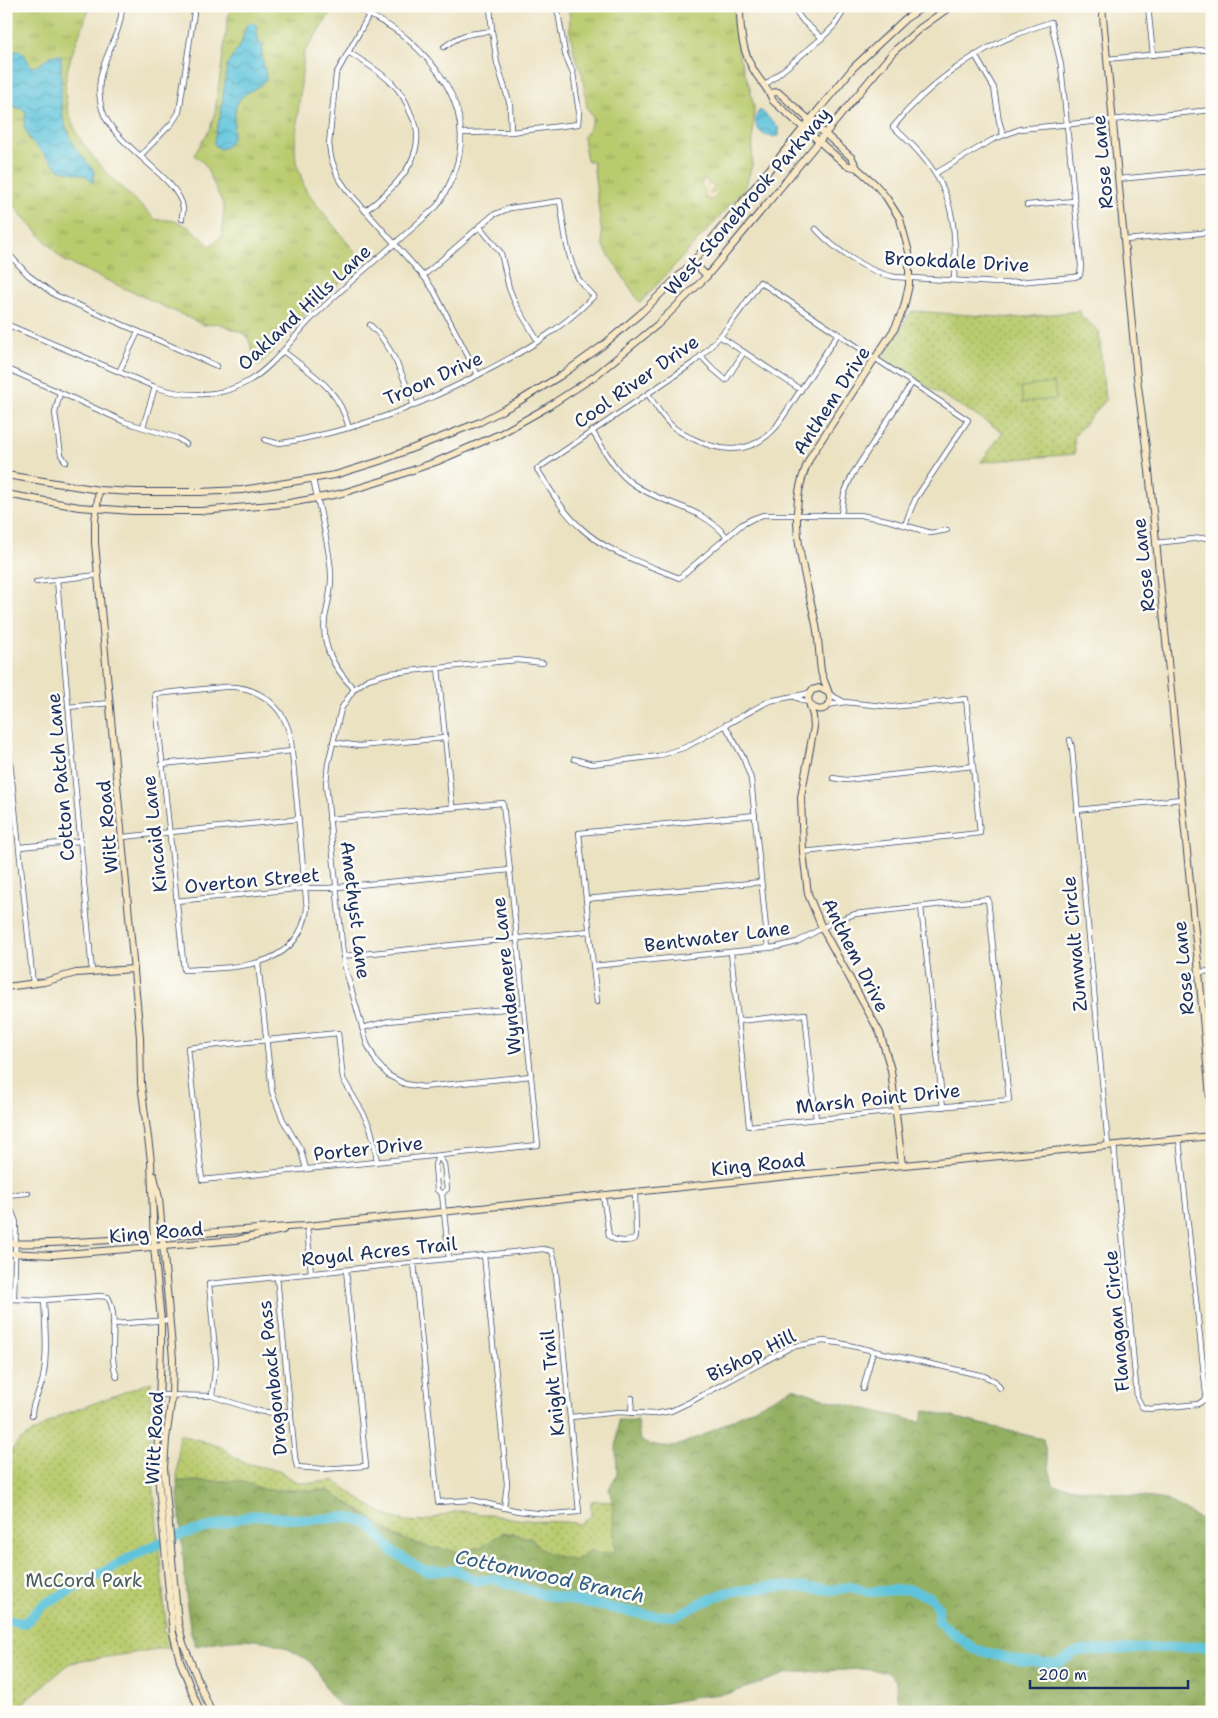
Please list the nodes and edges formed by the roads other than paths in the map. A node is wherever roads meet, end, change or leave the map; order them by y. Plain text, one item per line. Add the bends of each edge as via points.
1 (122, 6) edge
2 (195, 6) edge
3 (354, 6) edge
4 (374, 6) edge
5 (490, 6) edge
6 (557, 6) edge
7 (740, 6) edge
8 (792, 6) edge
9 (847, 6) edge
10 (925, 6) edge
11 (951, 6) edge
12 (1102, 6) edge
13 (1148, 6) edge
14 (368, 15) junction
15 (492, 31) junction
16 (822, 38) junction
17 (444, 48) dead end
18 (1212, 49) edge
19 (348, 52) junction
20 (974, 55) junction
21 (1153, 55) junction
22 (1107, 58) junction
23 (764, 86) junction
24 (770, 93) junction
25 (1212, 110) edge
26 (1113, 119) junction
27 (810, 120) junction
28 (1067, 123) junction
29 (803, 128) junction
30 (511, 132) junction
31 (461, 133) junction
32 (825, 134) junction
33 (1004, 134) junction
34 (819, 142) junction
35 (140, 156) junction
36 (857, 168) junction
37 (1212, 170) edge
38 (936, 173) junction
39 (1119, 179) junction
40 (1074, 201) junction
41 (1027, 205) dead end
42 (365, 211) junction
43 (182, 219) dead end
44 (479, 226) junction
45 (816, 229) dead end
46 (1212, 232) edge
47 (1125, 240) junction
48 (394, 244) junction
49 (6, 251) edge
50 (693, 262) junction
51 (423, 276) junction
52 (707, 276) junction
53 (910, 278) junction
54 (954, 280) junction
55 (6, 324) edge
56 (370, 326) dead end
57 (138, 332) junction
58 (838, 334) junction
59 (721, 336) junction
60 (538, 341) junction
61 (283, 351) junction
62 (744, 352) junction
63 (701, 356) junction
64 (875, 358) junction
65 (217, 366) dead end
66 (6, 368) edge
67 (119, 372) junction
68 (478, 375) junction
69 (912, 383) junction
70 (155, 387) junction
71 (801, 390) junction
72 (60, 392) junction
73 (648, 394) junction
74 (414, 406) junction
75 (143, 427) junction
76 (349, 428) junction
77 (592, 431) junction
78 (265, 440) dead end
79 (186, 444) dead end
80 (66, 462) dead end
81 (6, 475) edge
82 (313, 479) junction
83 (99, 490) junction
84 (6, 494) edge
85 (317, 498) junction
86 (96, 508) junction
87 (796, 514) junction
88 (841, 514) junction
89 (905, 525) junction
90 (947, 530) dead end
91 (727, 537) junction
92 (1212, 537) edge
93 (1155, 543) junction
94 (98, 575) junction
95 (57, 580) junction
96 (36, 582) dead end
97 (543, 663) dead end
98 (438, 668) junction
99 (821, 669) junction
100 (354, 689) junction
101 (811, 691) junction
102 (828, 693) junction
103 (794, 696) junction
104 (846, 702) junction
105 (110, 703) junction
106 (809, 704) junction
107 (827, 706) junction
108 (68, 708) junction
109 (6, 722) edge
110 (725, 725) junction
111 (814, 727) junction
112 (445, 738) junction
113 (1070, 740) dead end
114 (333, 742) junction
115 (292, 750) junction
116 (574, 759) dead end
117 (162, 764) junction
118 (973, 766) junction
119 (833, 778) dead end
120 (1181, 799) junction
121 (452, 806) junction
122 (1077, 810) junction
123 (755, 815) junction
124 (299, 819) junction
125 (329, 819) junction
126 (170, 832) junction
127 (123, 837) junction
128 (80, 841) junction
129 (20, 847) junction
130 (803, 852) junction
131 (510, 870) junction
132 (761, 882) junction
133 (306, 888) junction
134 (336, 888) junction
135 (586, 899) junction
136 (176, 901) junction
137 (921, 907) junction
138 (822, 928) junction
139 (589, 931) junction
140 (517, 938) junction
141 (768, 948) junction
142 (731, 952) junction
143 (343, 956) junction
144 (258, 963) junction
145 (593, 966) junction
146 (134, 969) junction
147 (1212, 971) edge
148 (92, 972) junction
149 (1199, 972) junction
150 (33, 984) junction
151 (6, 987) edge
152 (596, 1002) dead end
153 (524, 1007) junction
154 (738, 1021) junction
155 (362, 1028) junction
156 (266, 1039) junction
157 (531, 1076) junction
158 (1009, 1100) joint
159 (943, 1107) junction
160 (896, 1111) junction
161 (816, 1119) junction
162 (1212, 1122) edge
163 (1212, 1136) edge
164 (1179, 1139) junction
165 (538, 1146) joint
166 (1111, 1146) junction
167 (438, 1156) junction
168 (151, 1162) junction
169 (377, 1162) junction
170 (902, 1165) junction
171 (306, 1169) junction
172 (635, 1192) junction
173 (28, 1193) dead end
174 (442, 1194) junction
175 (6, 1195) edge
176 (603, 1195) junction
177 (6, 1204) edge
178 (444, 1211) junction
179 (307, 1226) junction
180 (163, 1236) junction
181 (154, 1237) junction
182 (6, 1243) edge
183 (16, 1244) junction
184 (164, 1246) junction
185 (154, 1247) junction
186 (552, 1251) joint
187 (6, 1253) edge
188 (15, 1254) junction
189 (484, 1255) junction
190 (449, 1259) junction
191 (414, 1263) junction
192 (346, 1270) junction
193 (311, 1273) junction
194 (277, 1277) junction
195 (6, 1299) edge
196 (14, 1299) junction
197 (44, 1300) junction
198 (161, 1320) junction
199 (170, 1320) junction
200 (113, 1324) junction
201 (874, 1350) junction
202 (116, 1377) dead end
203 (1000, 1388) dead end
204 (864, 1390) dead end
205 (160, 1395) junction
206 (172, 1396) junction
207 (212, 1396) junction
208 (632, 1398) dead end
209 (291, 1411) junction
210 (631, 1413) junction
211 (32, 1415) dead end
212 (571, 1417) junction
213 (161, 1462) junction
214 (504, 1508) junction
215 (171, 1581) junction
216 (200, 1712) edge
217 (211, 1712) edge

1 - 35 street via 98,82 99,94 106,120
2 - 35 street via 179,112
3 - 14 street, Oakland Hills Lane
4 - 14 street
5 - 15 street
6 - 30 street via 565,54 573,73 578,124
7 - 23 street, Anthem Drive via 741,38 749,63
8 - 16 street
9 - 16 street
10 - 27 street, West Stonebrook Parkway via 905,19 853,68
11 - 32 street, West Stonebrook Parkway via 919,28 893,52
12 - 22 street, Rose Lane
13 - 21 street
14 - 19 street
14 - 31 street, Oakland Hills Lane via 406,37 442,76 451,91
15 - 17 street via 458,37
15 - 30 street via 497,63 510,105
16 - 23 street
18 - 21 street
19 - 42 street via 336,74 328,144 338,177
19 - 42 street via 392,83 406,100 416,127 414,153 401,178
20 - 28 street via 1006,38 1051,22 1060,58
20 - 33 street via 994,88
20 - 38 street via 933,85 893,127 919,151
21 - 22 street
22 - 26 street, Rose Lane
23 - 24 street, Anthem Drive
24 - 27 street, Anthem Drive via 778,92
24 - 29 street, Anthem Drive via 772,101
25 - 26 street
26 - 28 street
26 - 39 street, Rose Lane
27 - 29 street, West Stonebrook Parkway
27 - 32 street, Anthem Drive
28 - 33 street via 1028,127
28 - 40 street
29 - 34 street, Anthem Drive
29 - 50 street, West Stonebrook Parkway
30 - 31 street
31 - 48 street, Oakland Hills Lane via 458,160 446,192 437,206
32 - 34 street, West Stonebrook Parkway
32 - 36 street, Anthem Drive via 852,158
33 - 38 street
34 - 36 street, Anthem Drive via 846,165
34 - 52 street, West Stonebrook Parkway
35 - 43 street via 179,196 183,207
36 - 53 street, Anthem Drive via 881,190 900,219 908,243
37 - 39 street
38 - 54 street via 954,221
39 - 47 street, Rose Lane
40 - 41 street
40 - 54 street, Brookdale Drive via 1080,275 1017,283
42 - 48 street
44 - 51 street
44 - 60 street via 501,253 515,303
44 - 60 street, Troon Drive via 510,208 560,201 574,268 578,279 594,296 572,317
45 - 53 street, Brookdale Drive via 826,240 870,270
46 - 47 street
47 - 93 street, Rose Lane
48 - 51 street
48 - 61 street, Oakland Hills Lane via 311,318
49 - 57 street via 28,275 55,295
50 - 52 street
50 - 82 street, West Stonebrook Parkway via 602,346 516,403 415,449
51 - 68 street
52 - 85 street, West Stonebrook Parkway via 626,352 546,408 500,434 438,461 376,483
53 - 54 street, Brookdale Drive
53 - 64 street, Anthem Drive via 898,322
55 - 67 street, Oakland Hills Lane
56 - 74 street via 380,334 396,363
57 - 65 street
57 - 67 street
58 - 59 street, Cool River Drive via 760,282
58 - 64 street
58 - 71 street
59 - 62 street
59 - 63 street, Cool River Drive
60 - 68 street, Troon Drive
61 - 70 street, Oakland Hills Lane via 247,382 230,389 192,394
61 - 76 street via 334,393
62 - 63 street via 726,380
62 - 71 street
63 - 73 street, Cool River Drive
64 - 69 street
64 - 87 street, Anthem Drive via 808,461 800,483
66 - 72 street
67 - 70 street, Oakland Hills Lane
68 - 74 street, Troon Drive
69 - 88 street via 852,475 844,494
69 - 89 street via 968,420 916,498
70 - 75 street
71 - 73 street via 768,435 738,449 716,448 683,434 665,419
72 - 75 street
72 - 80 street via 54,413 61,455
73 - 77 street, Cool River Drive
74 - 76 street, Troon Drive
75 - 79 street
76 - 78 street, Troon Drive via 278,443
77 - 91 street via 629,481 705,517
77 - 91 street, Cool River Drive via 537,469 570,517 590,536 679,578
81 - 83 street, West Stonebrook Parkway
82 - 83 street, West Stonebrook Parkway via 242,490
82 - 85 street
83 - 86 street, Witt Road
84 - 86 street, West Stonebrook Parkway
85 - 86 street, West Stonebrook Parkway via 201,511
85 - 100 street via 331,580 325,624 326,644 336,668
86 - 94 street, Witt Road
87 - 88 street
87 - 91 street via 758,517
87 - 99 street, Anthem Drive
88 - 89 street via 869,516
89 - 90 street via 931,533
92 - 93 street
93 - 120 street, Rose Lane
94 - 95 street
94 - 105 street, Witt Road
95 - 96 street
95 - 108 street, Cotton Patch Lane
97 - 98 street via 517,660
98 - 100 street via 378,675
98 - 112 street
99 - 101 street, Anthem Drive via 818,682
99 - 102 street, Anthem Drive
100 - 114 street, Amethyst Lane via 341,708
101 - 102 street via 820,688
101 - 103 street
101 - 106 street
102 - 104 street
102 - 107 street via 830,700
103 - 106 street
103 - 110 street via 769,701
104 - 107 street
104 - 118 street via 892,707 966,700
105 - 108 street
105 - 127 street, Witt Road
106 - 107 street via 817,710
106 - 111 street, Anthem Drive
107 - 111 street, Anthem Drive
108 - 128 street, Cotton Patch Lane
109 - 129 street
110 - 116 street via 686,747 658,756 592,764
110 - 123 street via 751,779
111 - 130 street, Anthem Drive via 801,797
112 - 114 street via 362,746
112 - 121 street
113 - 122 street, Zumwalt Circle
114 - 125 street, Amethyst Lane via 326,784
115 - 117 street
115 - 117 street, Kincaid Lane via 283,716 263,696 241,688 224,687 155,694
115 - 124 street
117 - 126 street, Kincaid Lane
118 - 119 street via 846,780
118 - 130 street via 980,833
120 - 122 street
120 - 149 street, Rose Lane
121 - 125 street
121 - 131 street, Wyndemere Lane via 503,803
122 - 166 street, Zumwalt Circle
123 - 132 street
123 - 135 street via 579,833
124 - 126 street
124 - 133 street
125 - 134 street, Amethyst Lane
126 - 127 street
126 - 136 street, Kincaid Lane
127 - 146 street, Witt Road
128 - 129 street
128 - 148 street, Cotton Patch Lane
129 - 150 street
130 - 138 street, Anthem Drive via 808,894
131 - 134 street, Overton Street
131 - 140 street, Wyndemere Lane
132 - 135 street
132 - 141 street
133 - 134 street, Overton Street
133 - 136 street, Overton Street
133 - 144 street via 308,903 300,932 290,946 275,957
134 - 143 street, Amethyst Lane
135 - 139 street
136 - 144 street, Kincaid Lane via 184,970
137 - 138 street, Bentwater Lane via 855,914
137 - 158 street, Bentwater Lane via 988,900
137 - 159 street
138 - 141 street, Bentwater Lane via 797,942
138 - 160 street, Anthem Drive via 880,1033 891,1070
139 - 140 street
139 - 145 street
140 - 143 street
140 - 153 street, Wyndemere Lane
141 - 142 street, Bentwater Lane
142 - 145 street, Bentwater Lane
142 - 154 street
143 - 155 street, Amethyst Lane
144 - 156 street
145 - 152 street
146 - 148 street
146 - 168 street, Witt Road via 141,1084
147 - 149 street
148 - 150 street
149 - 162 street, Rose Lane
150 - 151 street
153 - 155 street via 384,1022
153 - 157 street, Wyndemere Lane
154 - 161 street via 805,1014
154 - 161 street, Marsh Point Drive via 749,1126
155 - 157 street, Amethyst Lane via 376,1063 388,1075 405,1084 424,1087
156 - 169 street via 338,1033 343,1079 370,1127
156 - 171 street via 274,1099 302,1150
156 - 171 street, Porter Drive via 188,1048 202,1180
157 - 165 street, Wyndemere Lane
158 - 159 street, Marsh Point Drive
159 - 160 street, Marsh Point Drive
160 - 161 street, Marsh Point Drive
160 - 170 street, Anthem Drive
163 - 164 street, King Road
164 - 166 street, King Road
164 - 166 street, Flanagan Circle via 1206,1394 1198,1404 1150,1409 1142,1407 1138,1397
165 - 167 street, Porter Drive
166 - 170 street, King Road
167 - 169 street, Porter Drive
167 - 174 street via 434,1165 437,1190
167 - 174 street via 444,1164 447,1189
168 - 180 street, Witt Road
168 - 181 street, Witt Road
169 - 171 street, Porter Drive
170 - 172 street, King Road
172 - 176 street, King Road
172 - 176 street via 636,1235 635,1239 624,1241 616,1241 609,1236
173 - 175 street
174 - 178 street
176 - 178 street, King Road
177 - 183 street via 16,1222
178 - 179 street, King Road
178 - 190 street
179 - 180 street, King Road
179 - 184 street, King Road via 236,1240
179 - 193 street
180 - 181 street, King Road
180 - 184 street, Witt Road
181 - 183 street, King Road
181 - 185 street, Witt Road
182 - 183 street, King Road
183 - 188 street
184 - 185 street, King Road
184 - 199 street, Witt Road
185 - 188 street, King Road via 53,1255
185 - 198 street, Witt Road
186 - 189 street, Royal Acres Trail via 543,1249
186 - 212 street, Knight Trail
187 - 188 street, King Road
188 - 196 street
189 - 190 street, Royal Acres Trail
189 - 214 street via 507,1484
190 - 191 street, Royal Acres Trail
191 - 192 street, Royal Acres Trail
191 - 214 street via 438,1502 472,1500
192 - 193 street, Royal Acres Trail
192 - 209 street, Dragonback Pass via 366,1466 297,1467
193 - 194 street, Royal Acres Trail
194 - 207 street, Royal Acres Trail via 209,1284 216,1362
194 - 209 street, Dragonback Pass
195 - 196 street
196 - 197 street
197 - 200 street via 108,1297
197 - 211 street via 45,1363
198 - 199 street
198 - 200 street
198 - 205 street, Witt Road
199 - 206 street, Witt Road
200 - 202 street
201 - 203 street, Bishop Hill via 984,1376 995,1381
201 - 204 street
201 - 210 street, Bishop Hill via 823,1341 791,1347 671,1411
205 - 206 street
205 - 213 street, Witt Road
206 - 207 street
206 - 213 street, Witt Road
207 - 209 street via 258,1411
208 - 210 street
210 - 212 street, Bishop Hill
212 - 214 street, Knight Trail via 579,1512 544,1514
213 - 215 street, Witt Road
215 - 216 street, Witt Road via 176,1645
215 - 217 street, Witt Road via 183,1643

